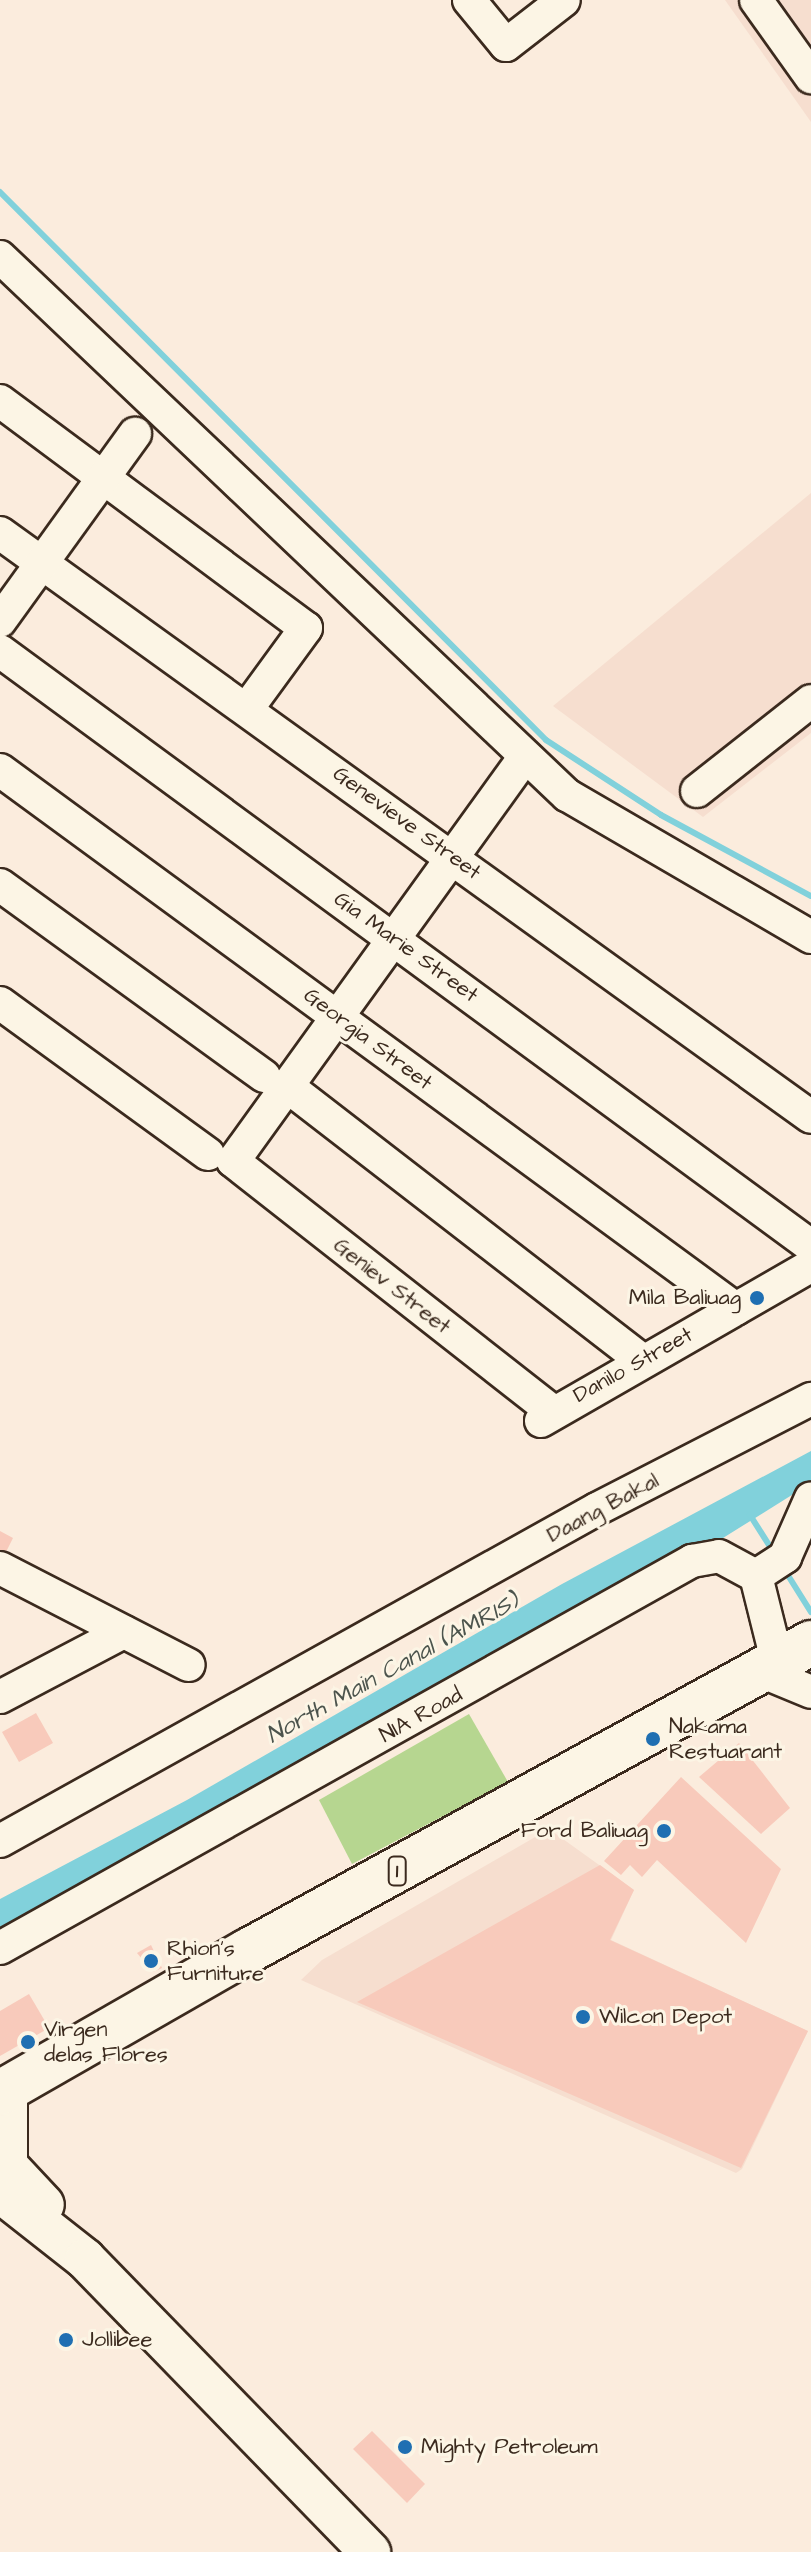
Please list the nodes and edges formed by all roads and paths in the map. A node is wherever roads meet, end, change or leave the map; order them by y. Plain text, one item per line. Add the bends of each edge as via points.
1 (469, 0) edge
2 (564, 0) edge
3 (756, 0) edge
4 (811, 77) edge
5 (0, 257) edge
6 (0, 401) edge
7 (135, 434) dead end
8 (105, 475) junction
9 (0, 533) edge
10 (42, 563) junction
11 (0, 621) edge
12 (0, 651) edge
13 (811, 701) edge
14 (247, 709) junction
15 (524, 758) junction
16 (0, 770) edge
17 (697, 791) dead end
18 (452, 856) junction
19 (0, 885) edge
20 (811, 937) edge
21 (393, 938) junction
22 (0, 1003) edge
23 (337, 1015) junction
24 (275, 1081) junction
25 (811, 1117) edge
26 (220, 1157) junction
27 (811, 1246) edge
28 (811, 1266) edge
29 (736, 1309) junction
30 (640, 1359) junction
31 (811, 1399) edge
32 (546, 1416) joint
33 (811, 1498) edge
34 (771, 1566) junction
35 (0, 1568) edge
36 (124, 1632) junction
37 (785, 1656) edge
38 (189, 1665) dead end
39 (811, 1692) edge
40 (0, 1697) edge
41 (0, 1841) edge
42 (0, 1948) edge
43 (4, 2091) edge
44 (2, 2171) edge
45 (370, 2552) edge

1 - 2 street via 506,45
3 - 4 street
5 - 15 street
6 - 8 street
7 - 8 street
8 - 10 street
8 - 14 street via 306,628
9 - 10 street, Genevieve Street
10 - 11 street
10 - 14 street, Genevieve Street
12 - 21 street, Gia Marie Street
13 - 17 street
14 - 18 street, Genevieve Street
15 - 18 street
15 - 20 street via 567,795
16 - 23 street, Georgia Street
18 - 21 street
18 - 25 street, Genevieve Street
19 - 24 street
21 - 23 street
21 - 27 street, Gia Marie Street
22 - 26 street, Geniev Street
23 - 24 street
23 - 29 street, Georgia Street
24 - 26 street
24 - 30 street
26 - 32 street, Geniev Street
28 - 29 street, Danilo Street
29 - 30 street, Danilo Street
30 - 32 street, Danilo Street
31 - 41 street, Daang Bakal via 597,1509
33 - 34 street
34 - 37 street
34 - 42 street, NIA Road via 719,1556 692,1561
35 - 36 street
36 - 38 street
36 - 40 street
37 - 39 street
37 - 43 highway, 1
43 - 44 main road
44 - 45 main road via 59,2220 85,2259

